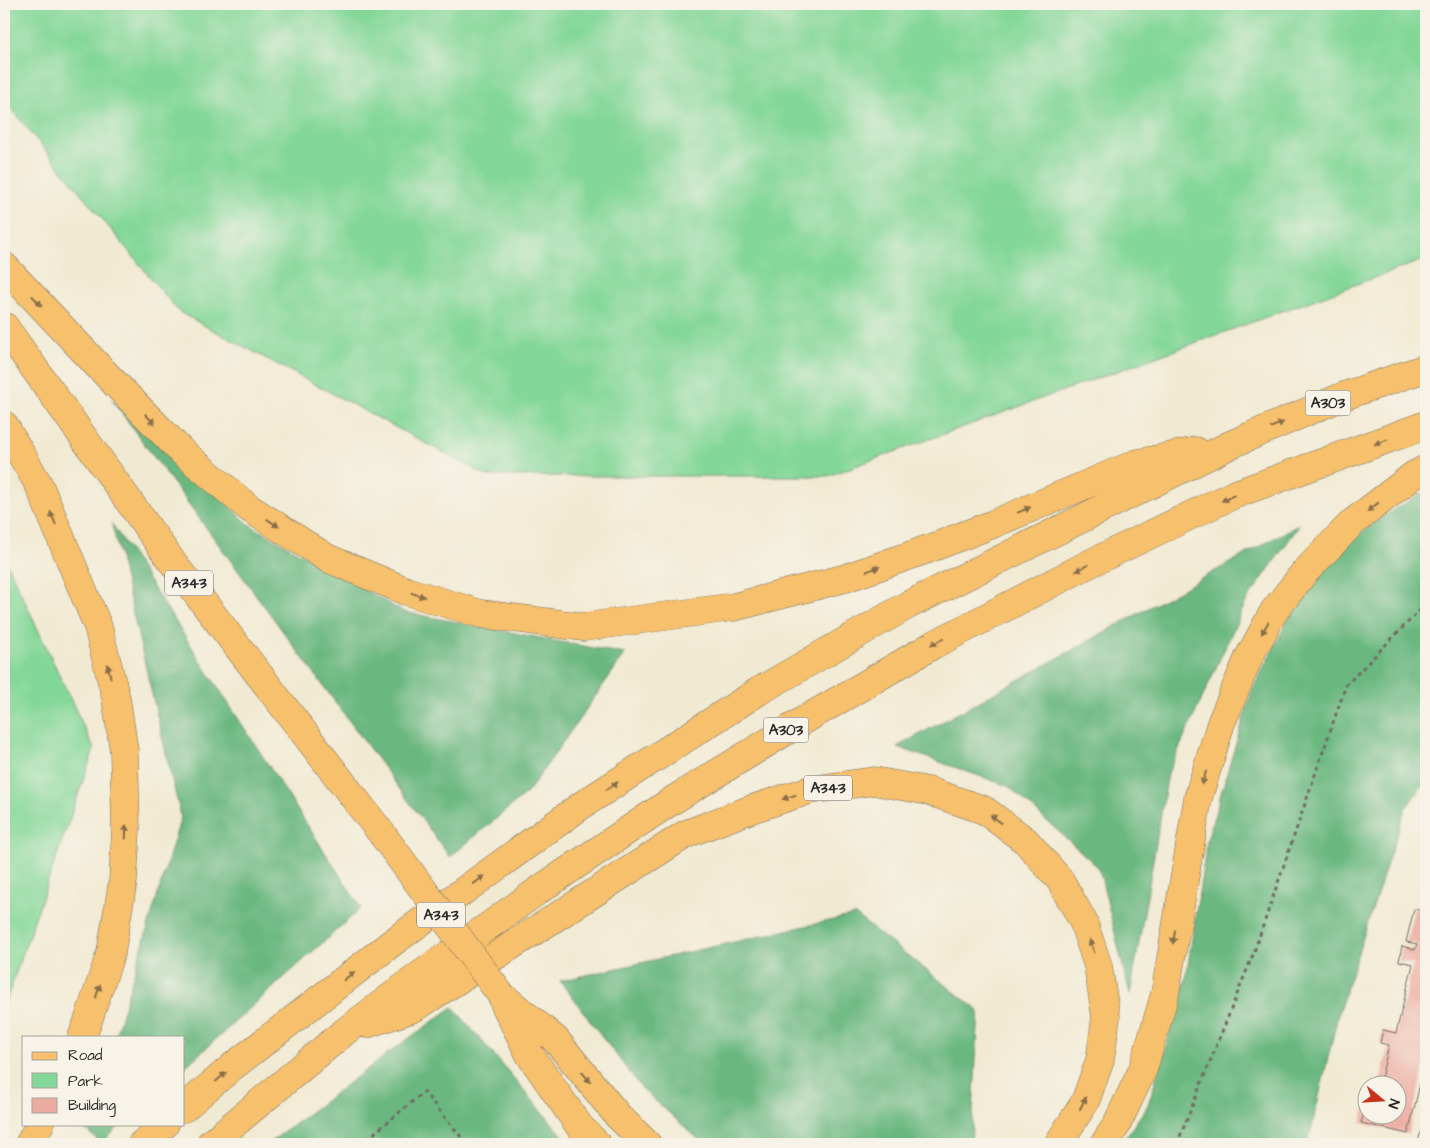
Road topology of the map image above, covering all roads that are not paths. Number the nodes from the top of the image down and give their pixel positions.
1 (4, 266) edge
2 (4, 326) edge
3 (1426, 368) edge
4 (4, 425) edge
5 (1426, 425) edge
6 (1232, 444) junction
7 (1426, 469) edge
8 (501, 995) junction
9 (343, 1033) junction
10 (82, 1036) edge
11 (185, 1107) edge
12 (39, 1126) edge
13 (163, 1126) edge
14 (1426, 1136) edge
15 (29, 1144) edge
16 (142, 1144) edge
17 (210, 1144) edge
18 (597, 1144) edge
19 (647, 1144) edge
20 (1058, 1144) edge
21 (1104, 1144) edge
22 (1424, 1144) edge

1 -> 6 main road
2 - 8 main road, A343, bridge
6 -> 3 main road, A303
10 -> 4 main road
5 -> 9 main road, A303
11 -> 6 main road, A303
7 -> 21 main road
8 - 18 main road, A343
8 -> 19 main road, A343
9 - 17 main road, A303
20 -> 9 main road, A343
12 - 15 main road
13 - 16 main road
14 - 22 lane

